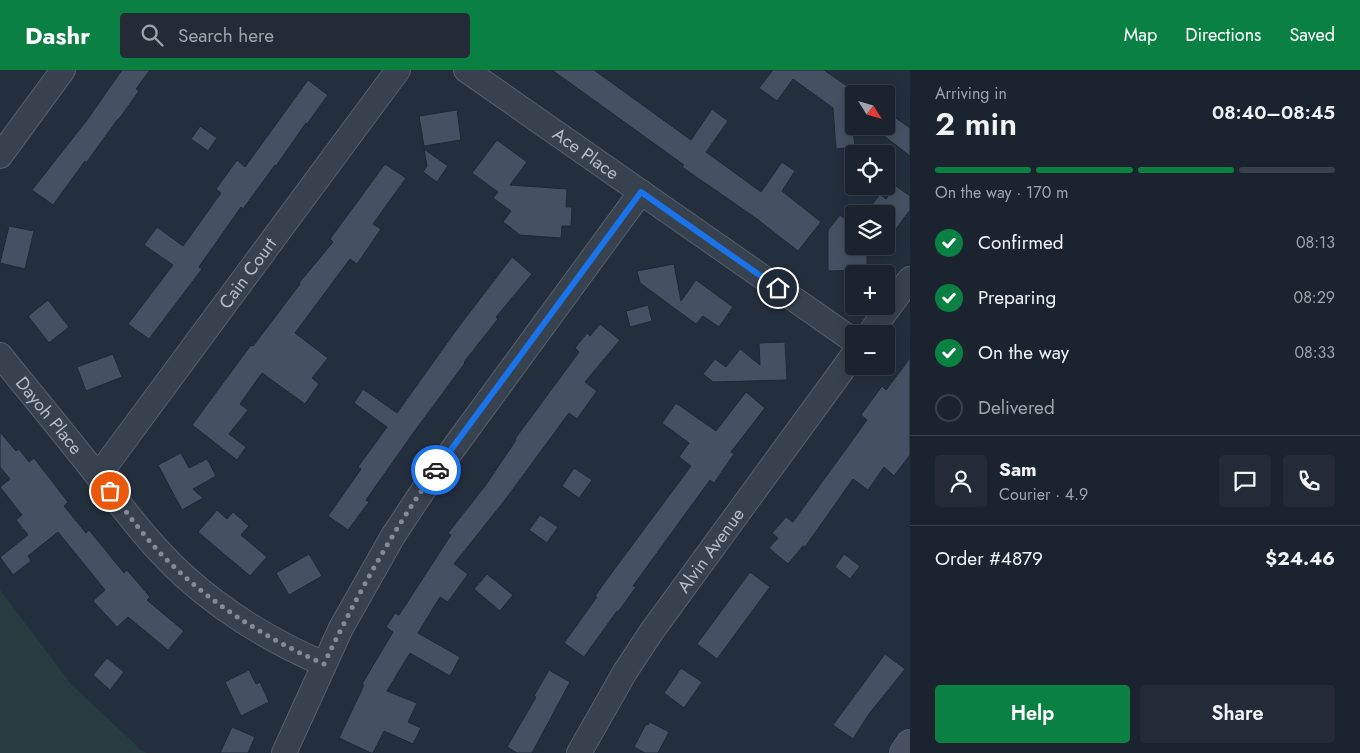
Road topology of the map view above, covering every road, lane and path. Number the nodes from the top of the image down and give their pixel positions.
1 (63, 70) edge
2 (398, 70) edge
3 (466, 70) edge
4 (0, 156) edge
5 (641, 192) junction
6 (910, 279) edge
7 (876, 325) edge
8 (845, 335) edge
9 (0, 355) edge
10 (845, 366) edge
11 (98, 476) junction
12 (324, 664) junction
13 (910, 744) edge
14 (284, 753) edge
15 (579, 753) edge
16 (904, 753) edge

1 - 4 street
2 - 11 street, Cain Court
3 - 5 street, Ace Place
5 - 8 street, Ace Place
5 - 12 street
6 - 7 street
9 - 11 street, Dayoh Place
10 - 15 street, Alvin Avenue
11 - 12 street, Dayoh Place
12 - 14 street
13 - 16 street

